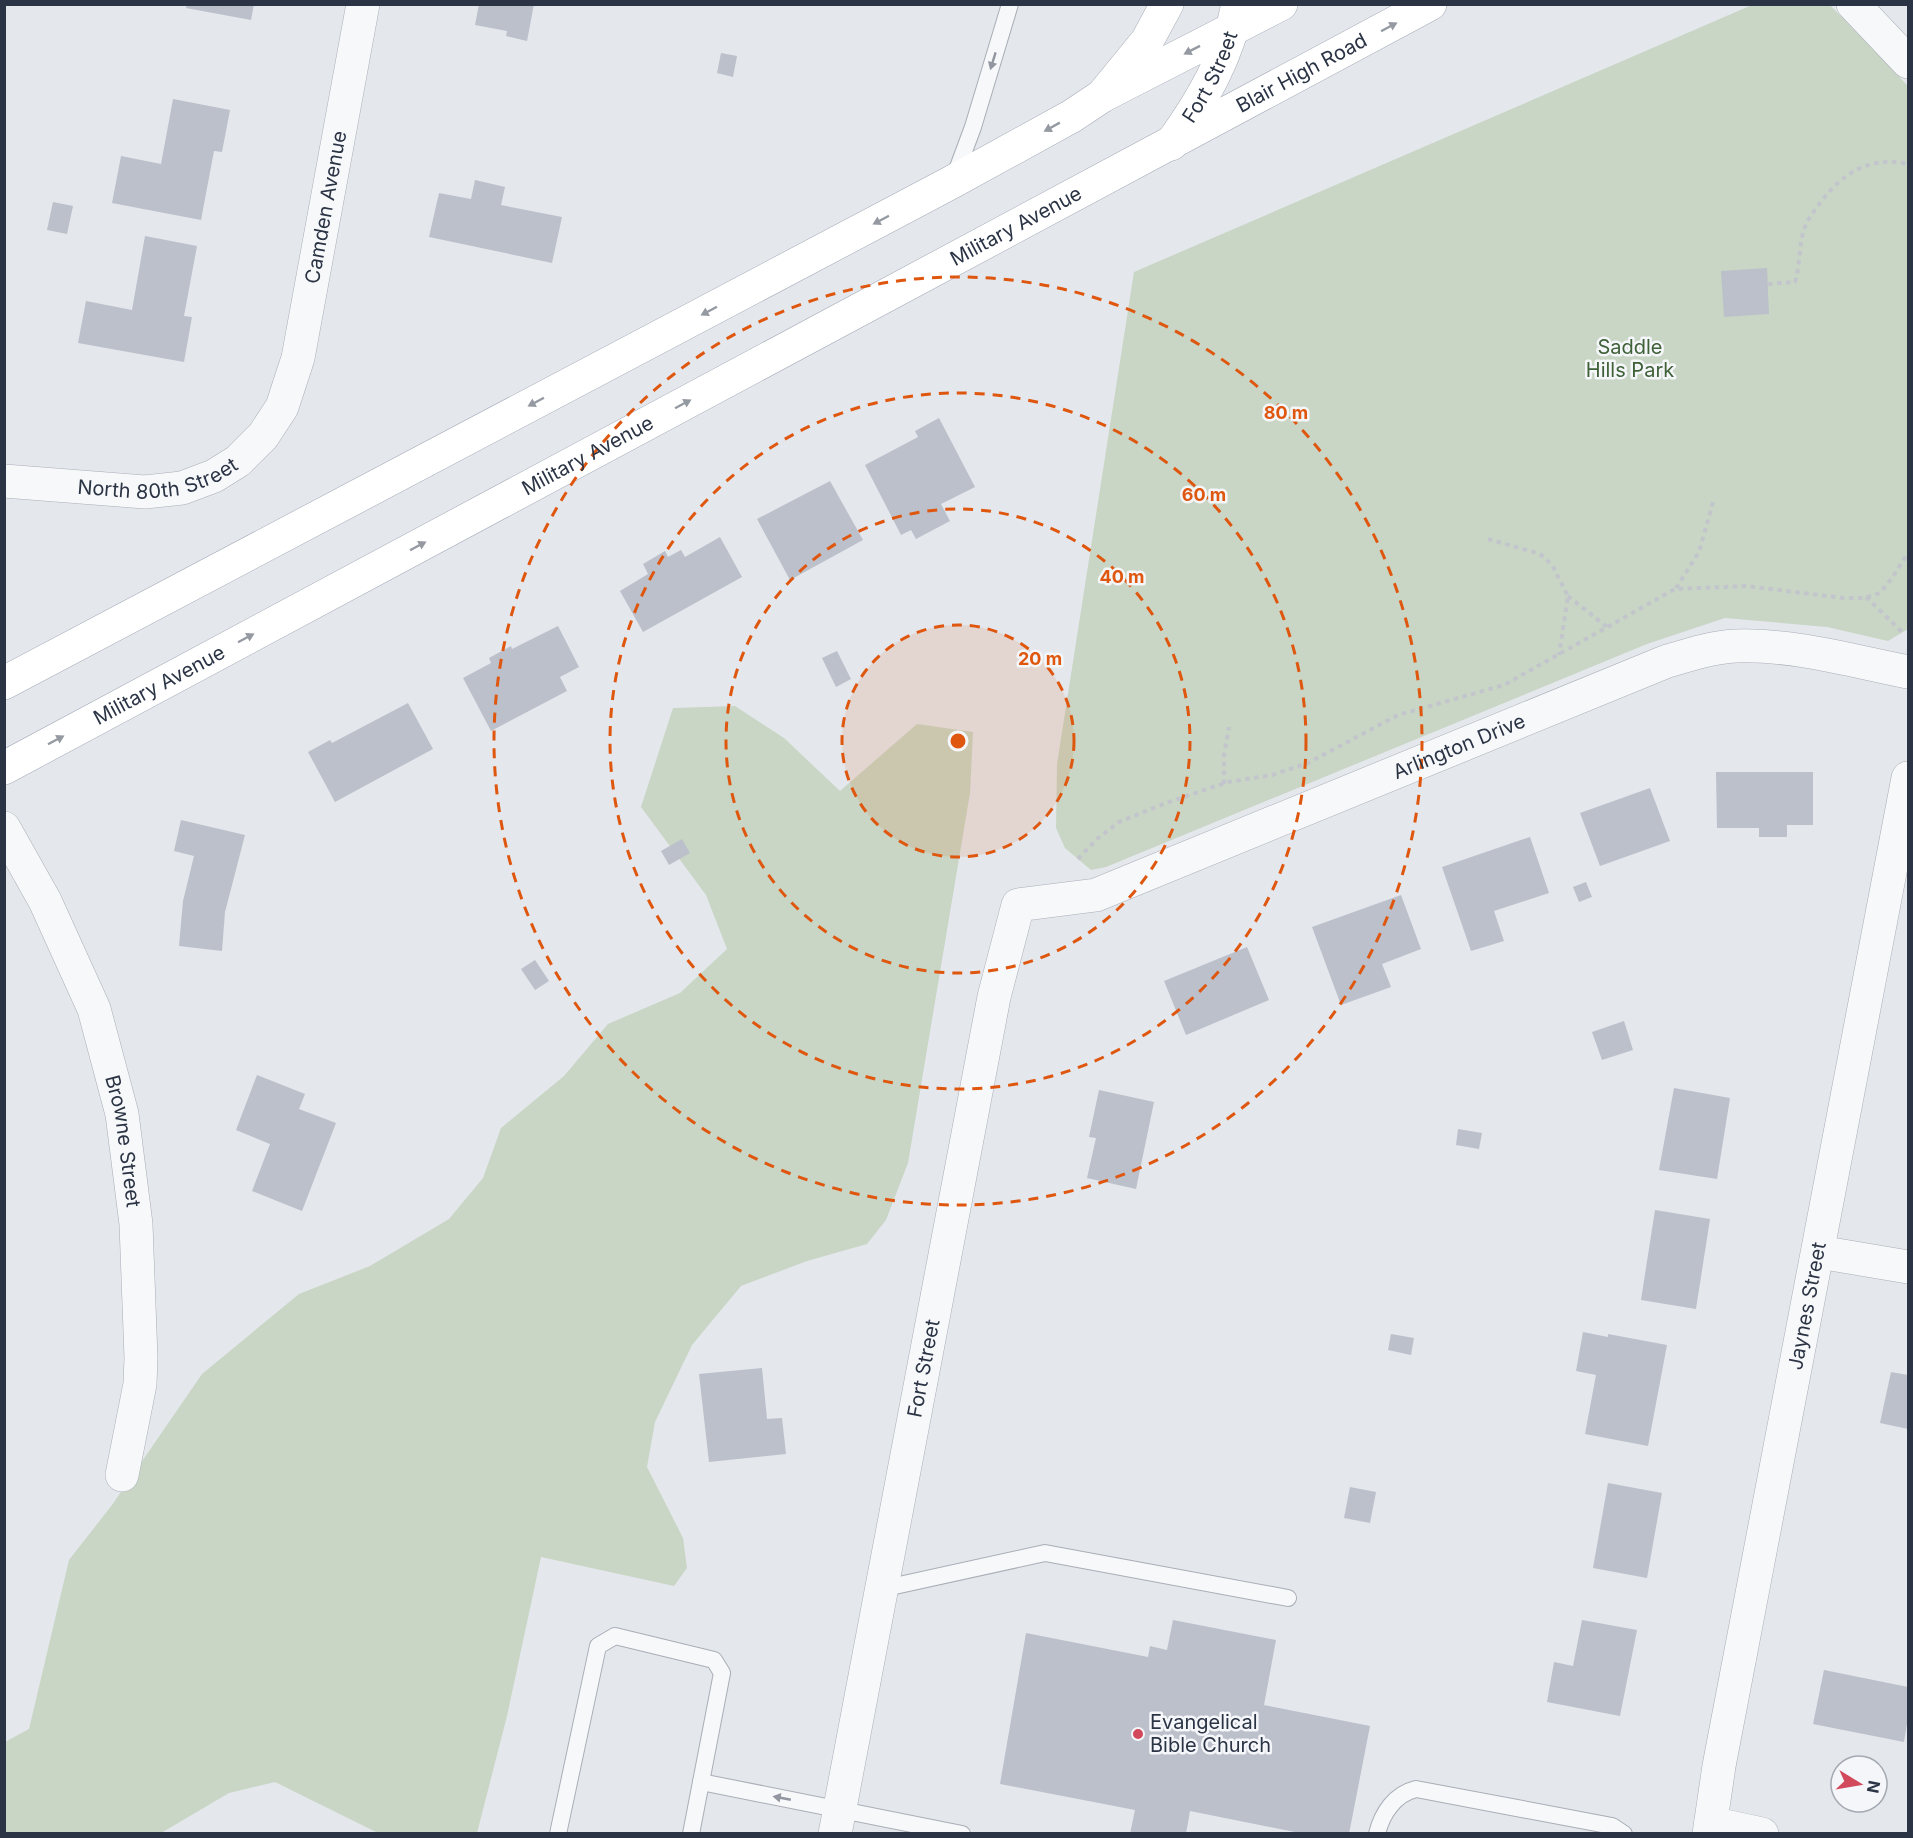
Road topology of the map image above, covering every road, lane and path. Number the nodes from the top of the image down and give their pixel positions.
1 (363, 4) edge
2 (1010, 4) edge
3 (1167, 4) edge
4 (1281, 4) edge
5 (1430, 4) edge
6 (1853, 4) edge
7 (1235, 17) edge
8 (1908, 62) edge
9 (1102, 96) junction
10 (1172, 144) junction
11 (1908, 164) edge
12 (952, 182) junction
13 (1768, 284) dead end
14 (282, 407) joint
15 (4, 481) edge
16 (1713, 502) dead end
17 (1488, 539) dead end
18 (1908, 553) edge
19 (1675, 589) junction
20 (1568, 596) junction
21 (1866, 597) junction
22 (1607, 627) junction
23 (1904, 634) dead end
24 (1559, 655) junction
25 (1908, 672) edge
26 (4, 683) edge
27 (1229, 727) dead end
28 (4, 768) edge
29 (1908, 778) edge
30 (1224, 784) junction
31 (4, 828) edge
32 (1074, 863) dead end
33 (1018, 905) joint
34 (1818, 1252) junction
35 (1908, 1267) edge
36 (122, 1475) dead end
37 (881, 1589) junction
38 (1288, 1598) dead end
39 (701, 1782) junction
40 (837, 1821) edge
41 (1710, 1828) edge
42 (558, 1833) edge
43 (691, 1833) edge
44 (962, 1833) edge
45 (1377, 1833) edge
46 (1624, 1833) edge
47 (1762, 1833) edge

1 - 14 street, Camden Avenue
2 -> 12 lane
3 - 9 main road
4 - 7 main road
10 -> 5 main road, Blair High Road
6 - 8 street
7 -> 9 main road
7 - 10 main road, Fort Street
9 -> 12 main road
28 -> 10 main road, Military Avenue
11 - 13 path
12 -> 26 main road
14 - 15 street, North 80th Street
16 - 19 path
17 - 20 path
18 - 21 path
19 - 21 path
19 - 22 path
20 - 22 path
20 - 24 path
21 - 23 path
22 - 24 path
24 - 30 path
25 - 33 street, Arlington Drive
27 - 30 path
29 - 34 street, Jaynes Street
30 - 32 path
31 - 36 street, Browne Street
33 - 37 street, Fort Street
34 - 35 street
34 - 41 street, Jaynes Street
37 - 38 lane
37 - 40 street, Fort Street
40 -> 39 lane
39 - 42 lane
39 - 43 lane
40 - 44 lane
41 - 47 street
45 - 46 lane

